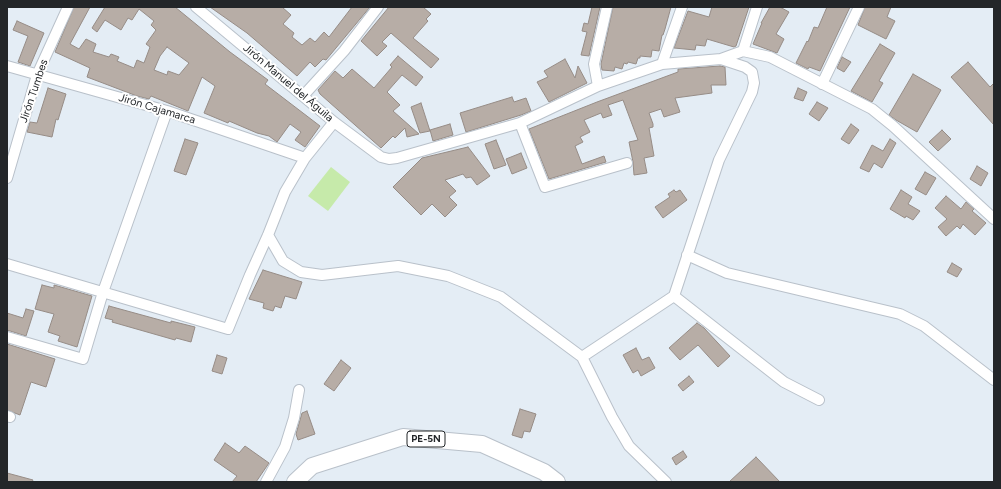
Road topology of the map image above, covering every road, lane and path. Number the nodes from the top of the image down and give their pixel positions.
1 (68, 7) edge
2 (196, 7) edge
3 (378, 7) edge
4 (607, 7) edge
5 (682, 7) edge
6 (757, 7) edge
7 (859, 7) edge
8 (743, 51) junction
9 (721, 59) junction
10 (662, 64) junction
11 (7, 66) edge
12 (37, 75) junction
13 (822, 84) junction
14 (598, 86) junction
15 (303, 96) junction
16 (167, 112) junction
17 (334, 122) junction
18 (520, 124) junction
19 (305, 158) junction
20 (627, 164) dead end
21 (7, 176) edge
22 (994, 218) edge
23 (268, 235) junction
24 (687, 255) junction
25 (7, 264) edge
26 (98, 291) junction
27 (674, 296) junction
28 (7, 337) edge
29 (582, 357) junction
30 (994, 380) edge
31 (299, 390) dead end
32 (819, 400) dead end
33 (266, 482) edge
34 (296, 482) edge
35 (557, 482) edge
36 (666, 482) edge

1 - 12 street, Jirón Tumbes
2 - 15 street, Jirón Manuel del Águila
3 - 15 street
4 - 14 street
5 - 10 street
6 - 8 street
7 - 13 street
8 - 9 street
8 - 13 street
9 - 10 street
9 - 24 street
10 - 14 street
11 - 12 street, Jirón Cajamarca
12 - 16 street, Jirón Cajamarca
12 - 21 street, Jirón Tumbes
13 - 22 street
14 - 18 street
15 - 17 street, Jirón Manuel del Águila
16 - 19 street, Jirón Cajamarca
16 - 26 street
17 - 18 street, Jirón Manuel del Águila
17 - 19 street
18 - 20 street
19 - 23 street
23 - 26 street
23 - 29 street
24 - 27 street
24 - 30 street
25 - 26 street
26 - 28 street
27 - 29 street
27 - 32 street
29 - 36 street
31 - 33 street
34 - 35 highway, PE-5N

